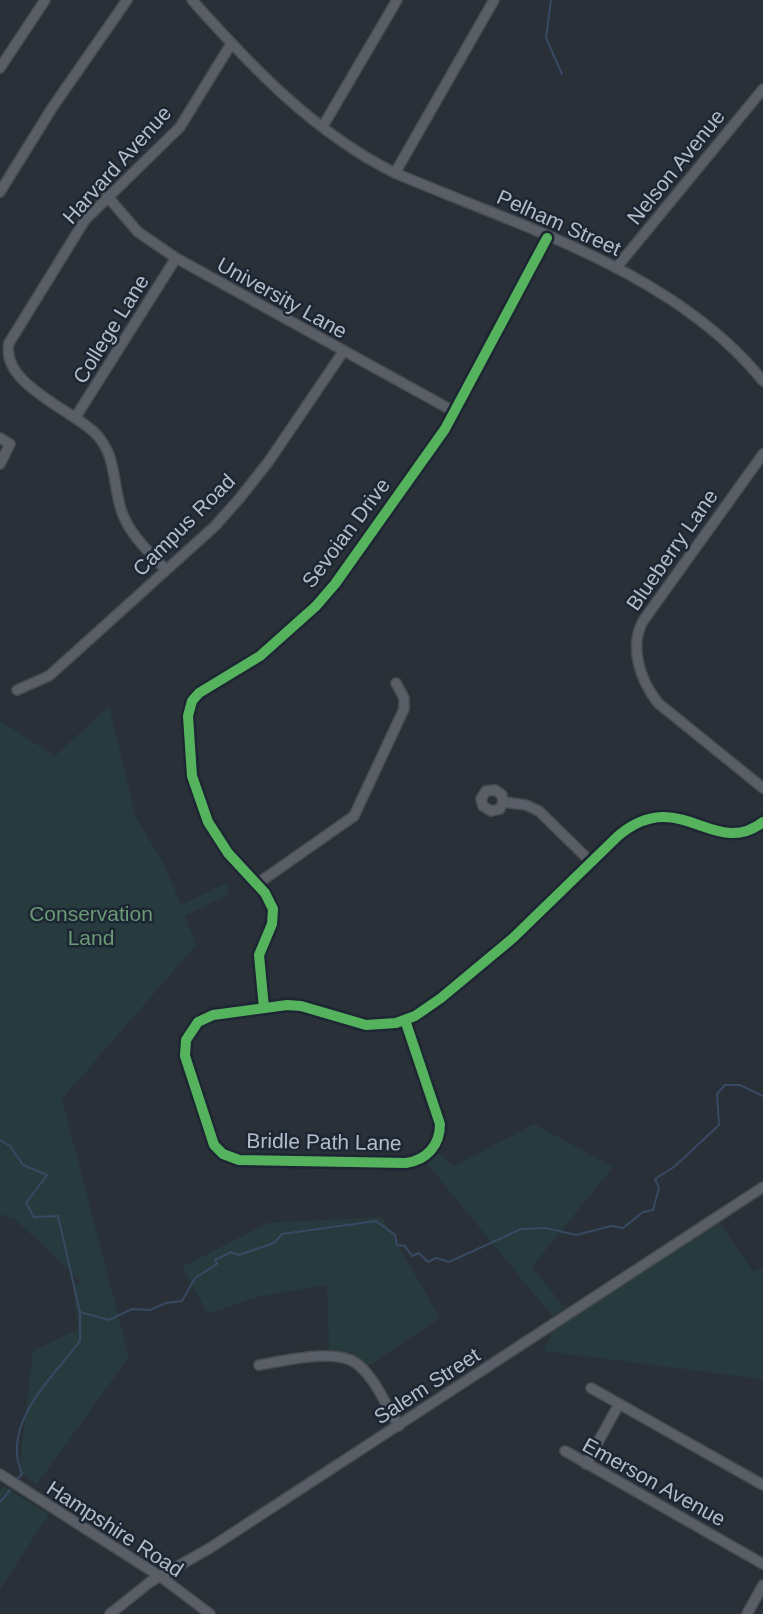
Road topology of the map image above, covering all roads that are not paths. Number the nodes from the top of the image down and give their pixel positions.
1 (45, 0) edge
2 (127, 0) edge
3 (192, 0) edge
4 (397, 0) edge
5 (494, 0) edge
6 (231, 44) junction
7 (0, 68) edge
8 (763, 89) edge
9 (323, 126) junction
10 (395, 173) junction
11 (0, 192) edge
12 (107, 196) junction
13 (547, 238) junction
14 (176, 258) junction
15 (616, 268) junction
16 (343, 352) junction
17 (763, 381) edge
18 (454, 412) junction
19 (75, 418) junction
20 (0, 438) edge
21 (763, 454) edge
22 (0, 464) edge
23 (166, 570) junction
24 (396, 683) dead end
25 (17, 690) dead end
26 (763, 788) edge
27 (503, 802) dead end
28 (763, 822) edge
29 (591, 862) junction
30 (257, 884) junction
31 (264, 1008) junction
32 (405, 1020) junction
33 (763, 1187) edge
34 (259, 1365) dead end
35 (591, 1388) dead end
36 (620, 1404) junction
37 (399, 1426) junction
38 (565, 1451) dead end
39 (586, 1464) junction
40 (0, 1474) edge
41 (763, 1485) edge
42 (763, 1564) edge
43 (161, 1577) junction
44 (763, 1585) edge
45 (110, 1614) edge
46 (210, 1614) edge
47 (747, 1614) edge

1 - 7 street
2 - 11 street
3 - 6 street, Pelham Street
4 - 9 street
5 - 10 street
6 - 9 street, Pelham Street
6 - 12 street, Harvard Avenue
8 - 15 street, Nelson Avenue
9 - 10 street, Pelham Street
10 - 13 street, Pelham Street
12 - 14 street, University Lane
12 - 19 street, Harvard Avenue
13 - 15 street, Pelham Street
13 - 18 street, Sevoian Drive
14 - 16 street, University Lane
14 - 19 street, College Lane
15 - 17 street, Pelham Street
16 - 18 street, University Lane
16 - 23 street, Campus Road
18 - 30 street, Sevoian Drive
19 - 23 street, Harvard Avenue
20 - 22 street
21 - 26 street, Blueberry Lane
23 - 25 street, Campus Road
24 - 30 street
27 - 29 street
28 - 29 street, Bridle Path Lane
29 - 32 street, Bridle Path Lane
30 - 31 street, Sevoian Drive
31 - 32 street, Bridle Path Lane
31 - 32 street, Bridle Path Lane
33 - 37 street, Salem Street
34 - 37 street
35 - 36 street
36 - 39 street
36 - 41 street
37 - 43 street, Salem Street
38 - 39 street, Emerson Avenue
39 - 42 street, Emerson Avenue
40 - 43 street, Hampshire Road
43 - 45 street, Salem Street
43 - 46 street, Hampshire Road
44 - 47 street

